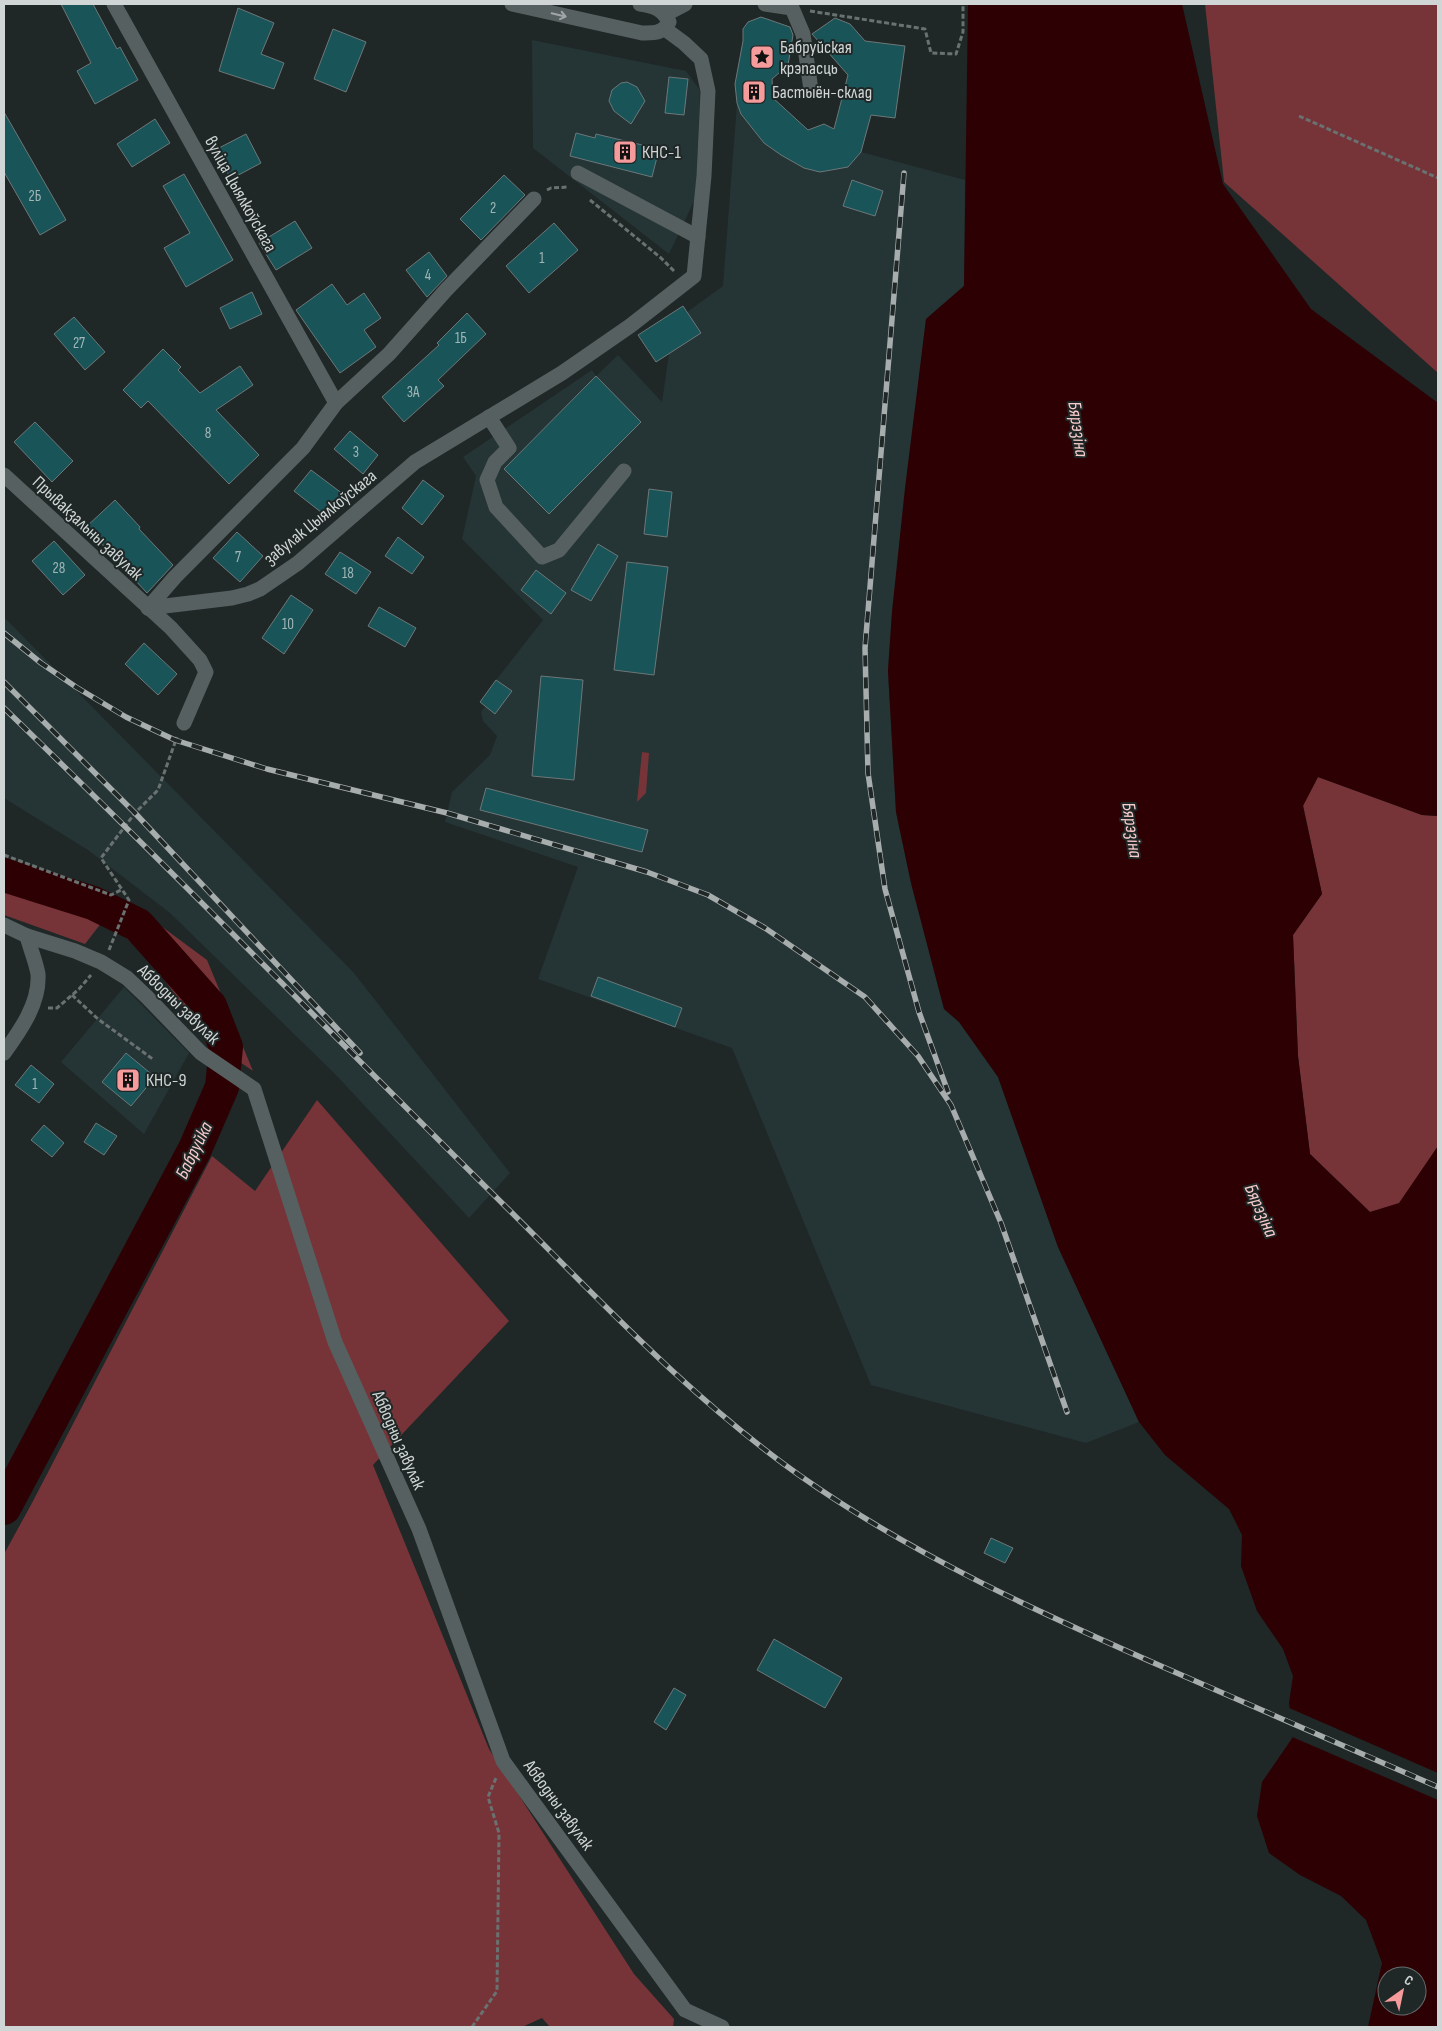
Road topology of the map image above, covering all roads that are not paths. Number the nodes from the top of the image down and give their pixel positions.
1 (114, 4) edge
2 (512, 4) edge
3 (640, 4) edge
4 (685, 4) edge
5 (765, 4) edge
6 (666, 9) edge
7 (665, 30) junction
8 (811, 90) dead end
9 (578, 173) dead end
10 (534, 199) road end
11 (698, 237) junction
12 (336, 403) junction
13 (489, 417) junction
14 (624, 470) dead end
15 (4, 475) edge
16 (148, 608) junction
17 (184, 723) road end
18 (4, 925) edge
19 (26, 936) junction
20 (4, 1053) edge
21 (722, 2027) edge

1 - 12 street, вуліца Цыялкоўскага
2 -> 7 street
3 - 6 street
4 - 6 street
5 - 8 street
6 - 7 street
7 - 11 street, завулак Цыялкоўскага
9 - 11 street
10 - 12 street
11 - 13 street, завулак Цыялкоўскага
12 - 16 street
13 - 14 street
13 - 16 street, завулак Цыялкоўскага
15 - 16 street, Прывакзальны завулак
16 - 17 street, Прывакзальны завулак
18 - 19 street, Абводны завулак
19 - 20 street
19 - 21 street, Абводны завулак

